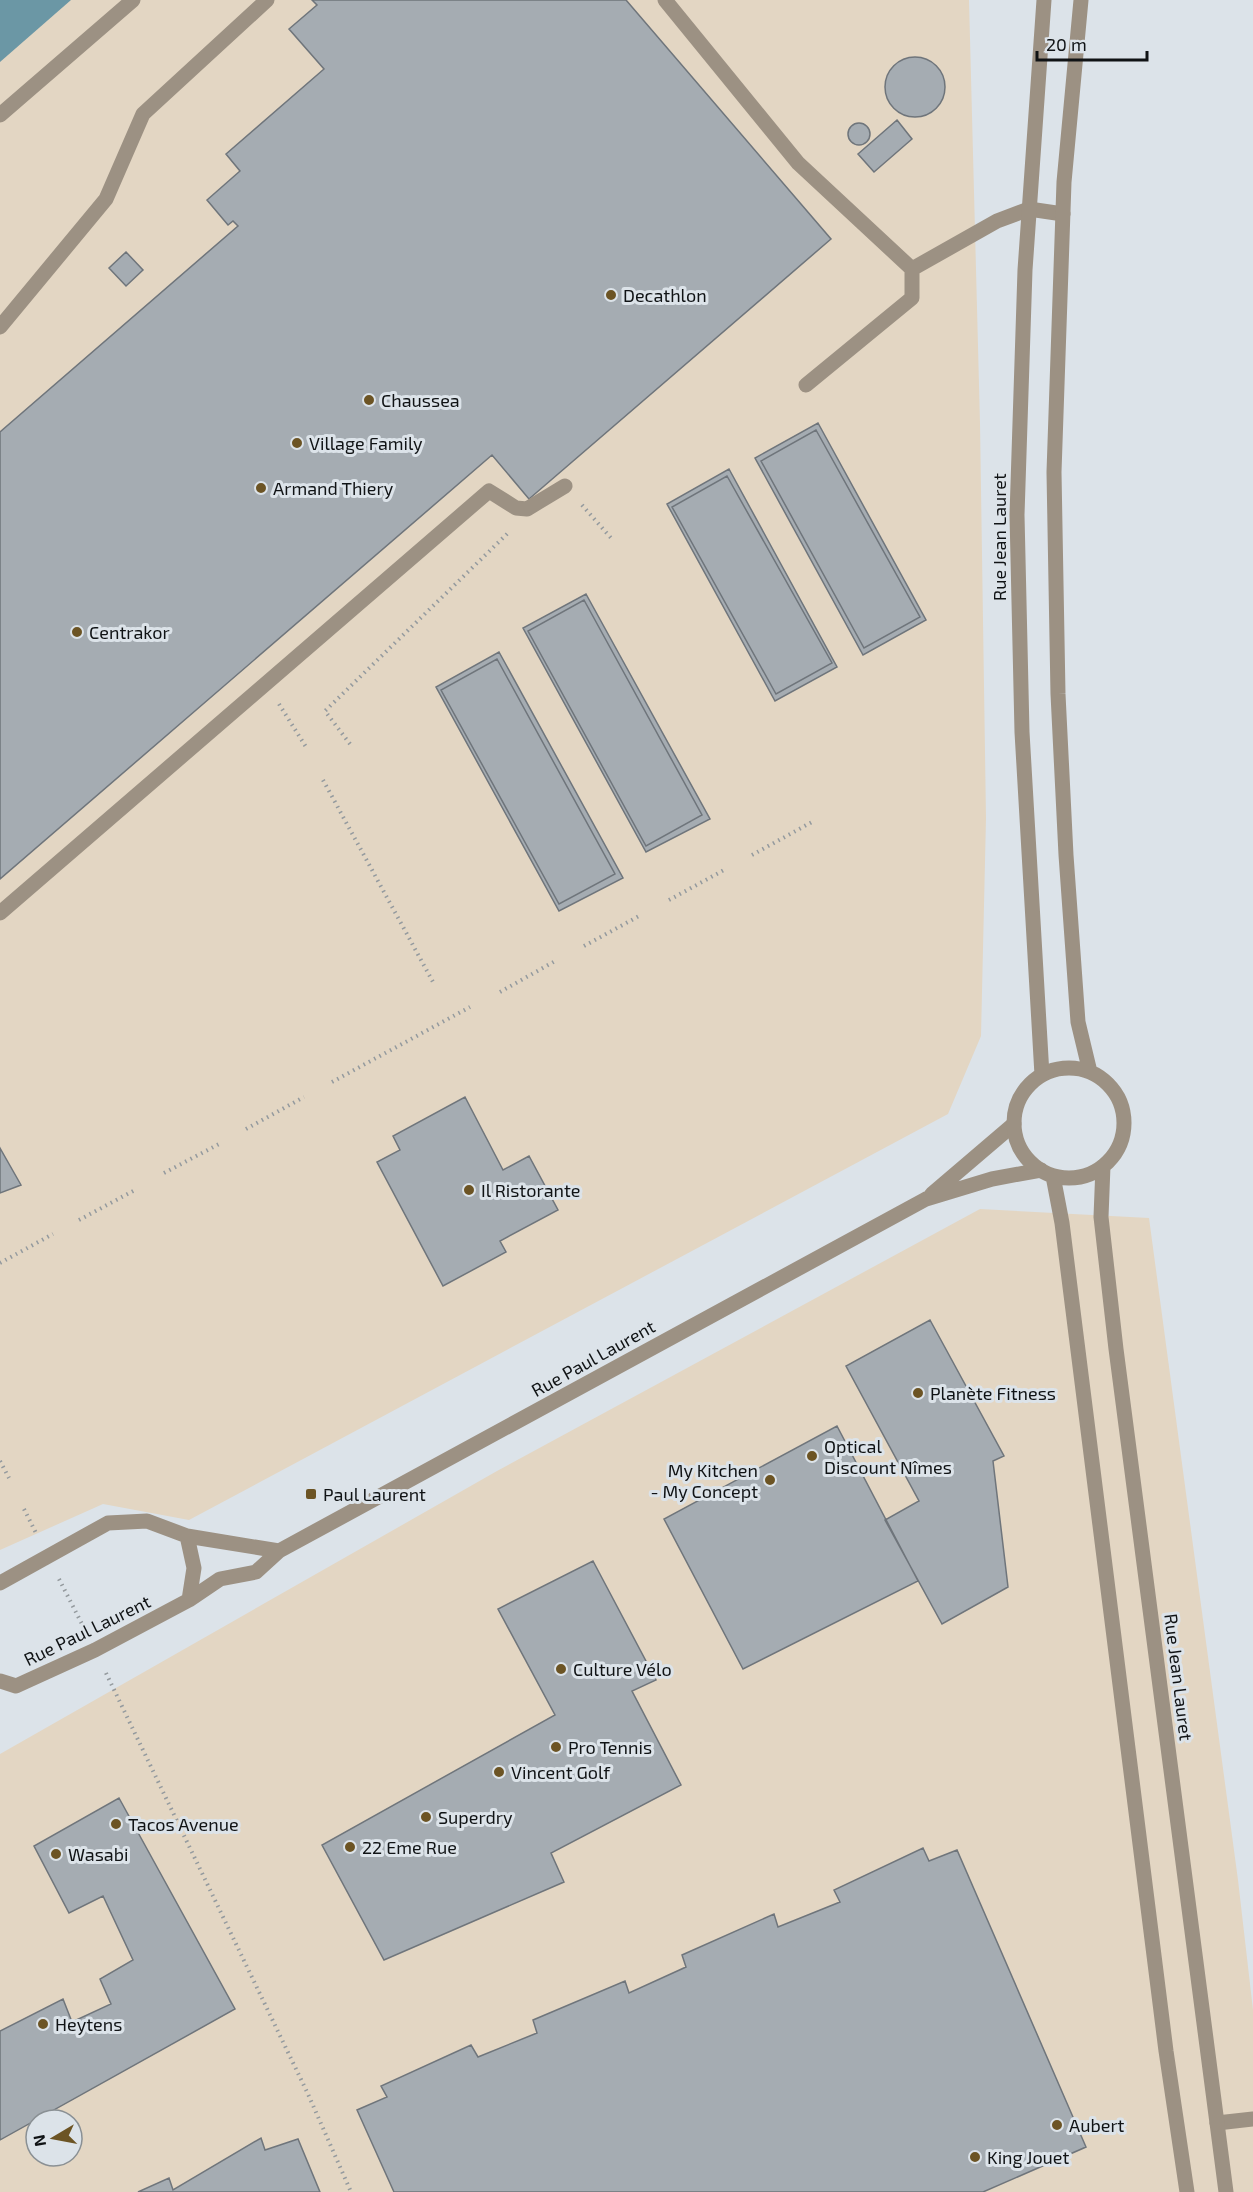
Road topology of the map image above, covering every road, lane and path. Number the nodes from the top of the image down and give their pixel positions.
1 (133, 0) edge
2 (267, 0) edge
3 (665, 0) edge
4 (1044, 0) edge
5 (1081, 0) edge
6 (0, 115) edge
7 (1029, 209) junction
8 (1063, 214) junction
9 (912, 269) junction
10 (0, 327) edge
11 (806, 385) dead end
12 (565, 486) dead end
13 (526, 509) junction
14 (588, 511) dead end
15 (611, 538) dead end
16 (279, 704) dead end
17 (350, 744) dead end
18 (306, 747) dead end
19 (323, 780) dead end
20 (813, 822) dead end
21 (752, 855) dead end
22 (724, 870) dead end
23 (669, 900) dead end
24 (0, 913) edge
25 (641, 915) dead end
26 (584, 946) dead end
27 (558, 960) dead end
28 (433, 982) dead end
29 (500, 992) dead end
30 (471, 1008) dead end
31 (1090, 1072) junction
32 (1042, 1075) junction
33 (332, 1082) dead end
34 (304, 1097) dead end
35 (1014, 1124) junction
36 (246, 1129) dead end
37 (220, 1143) dead end
38 (1103, 1166) junction
39 (164, 1173) dead end
40 (1047, 1173) junction
41 (135, 1190) dead end
42 (926, 1199) junction
43 (79, 1220) dead end
44 (53, 1234) dead end
45 (0, 1263) edge
46 (0, 1461) edge
47 (9, 1478) dead end
48 (24, 1509) dead end
49 (187, 1536) junction
50 (279, 1551) junction
51 (48, 1557) junction
52 (0, 1583) edge
53 (189, 1600) junction
54 (95, 1650) junction
55 (0, 1681) edge
56 (1253, 2119) edge
57 (1217, 2123) junction
58 (351, 2192) edge
59 (1187, 2192) edge
60 (1226, 2192) edge

1 - 6 street
2 - 10 street
3 - 9 street
4 - 7 street, Rue Jean Lauret
5 - 8 street
7 - 8 street
7 - 9 street
7 - 32 street, Rue Jean Lauret
8 - 31 street
9 - 11 street
12 - 13 street
13 - 17 path
13 - 24 street
14 - 15 path
16 - 18 path
19 - 28 path
20 - 21 path
22 - 23 path
25 - 26 path
27 - 29 path
30 - 33 path
31 - 32 street
31 - 38 street
32 - 35 street
34 - 36 path
35 - 40 street
35 - 42 street, Rue Paul Laurent
37 - 39 path
38 - 40 street
38 - 57 street, Rue Jean Lauret
40 - 42 street, Rue Paul Laurent
40 - 59 street
41 - 43 path
42 - 50 street, Rue Paul Laurent
44 - 45 path
46 - 47 path
48 - 51 path
49 - 50 street
49 - 51 street
49 - 53 street
50 - 53 street, Rue Paul Laurent
51 - 52 street
51 - 54 path
53 - 54 street, Rue Paul Laurent
54 - 55 street, Rue Paul Laurent
54 - 58 path
56 - 57 street
57 - 60 street, Rue Jean Lauret

